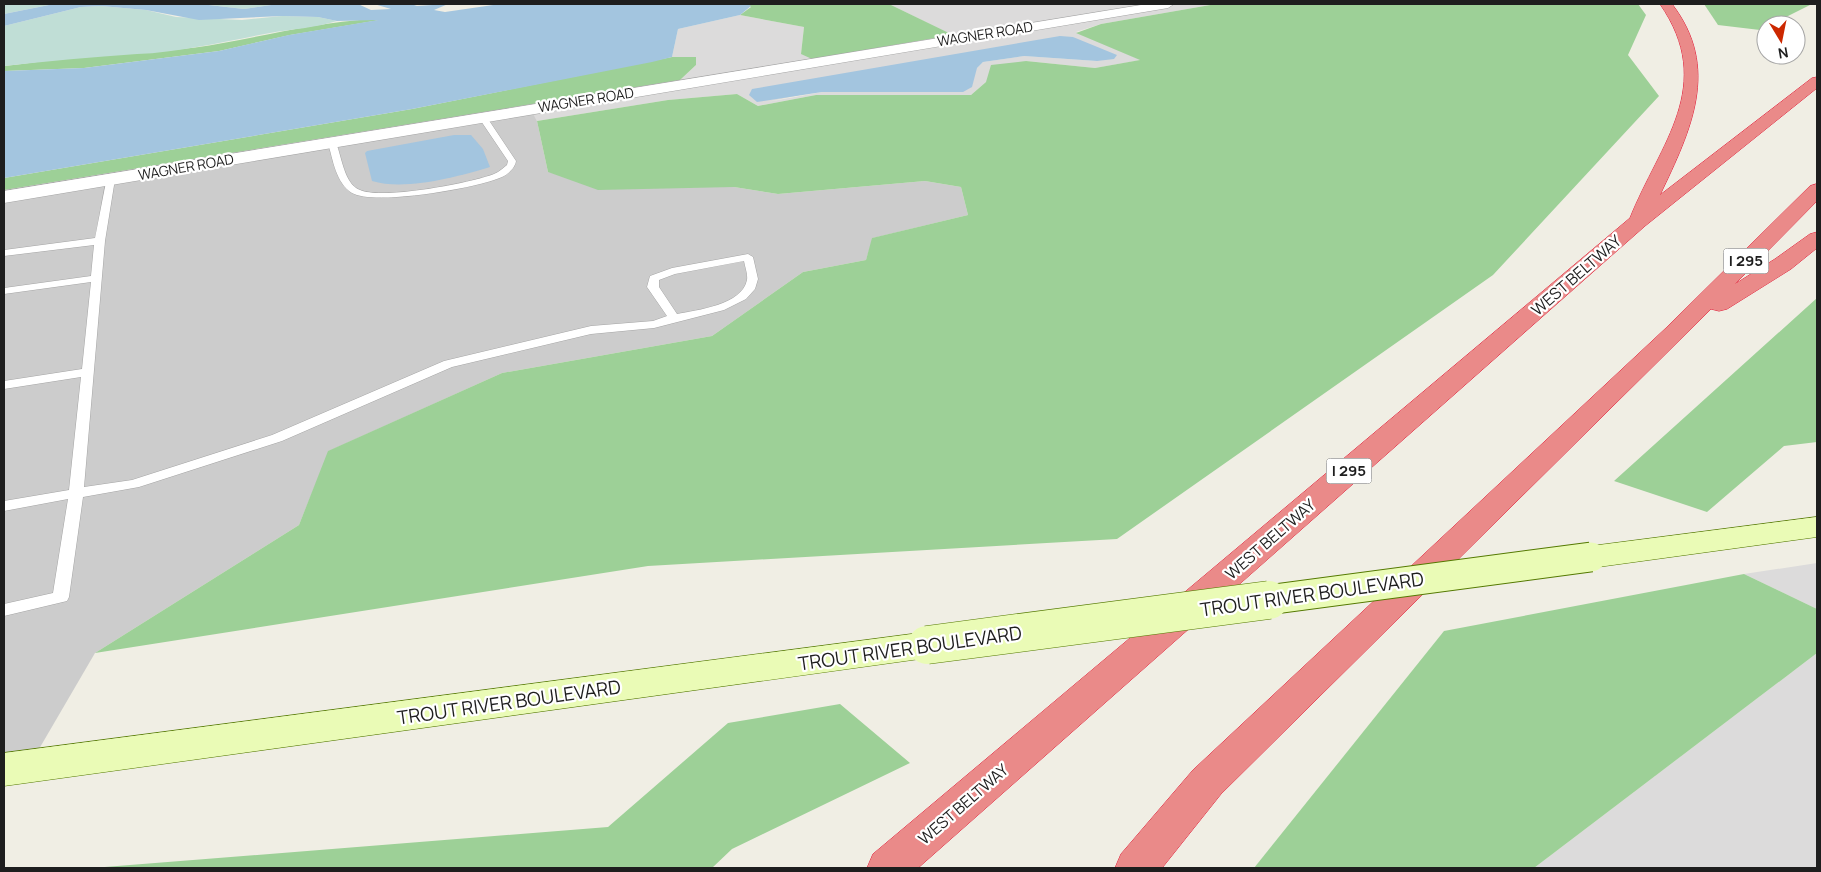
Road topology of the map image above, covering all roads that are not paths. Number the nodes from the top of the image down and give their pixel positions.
1 (1168, 4) edge
2 (1666, 4) edge
3 (1817, 81) edge
4 (483, 118) junction
5 (332, 143) junction
6 (110, 180) junction
7 (1817, 190) edge
8 (4, 197) edge
9 (1638, 222) junction
10 (1817, 238) edge
11 (100, 241) junction
12 (4, 253) edge
13 (98, 278) junction
14 (4, 290) edge
15 (674, 318) junction
16 (1674, 333) junction
17 (88, 372) junction
18 (4, 385) edge
19 (76, 492) junction
20 (4, 506) edge
21 (1817, 526) edge
22 (4, 610) edge
23 (4, 770) edge
24 (888, 868) edge
25 (1136, 868) edge

1 - 4 street, WAGNER ROAD
2 - 9 highway
3 - 9 highway, WEST BELTWAY / I 295
4 - 5 street, WAGNER ROAD
4 - 5 lane
5 - 6 street, WAGNER ROAD
6 - 8 street, WAGNER ROAD
6 - 11 lane
7 - 16 highway, I 295
9 - 24 highway, WEST BELTWAY / I 295
10 - 16 highway
11 - 12 lane
11 - 13 lane
13 - 14 lane
13 - 17 lane
15 - 15 lane
15 - 19 lane
16 - 25 highway, I 295
17 - 18 lane
17 - 19 lane
19 - 20 lane
19 - 22 lane
21 - 23 street, TROUT RIVER BOULEVARD, bridge

